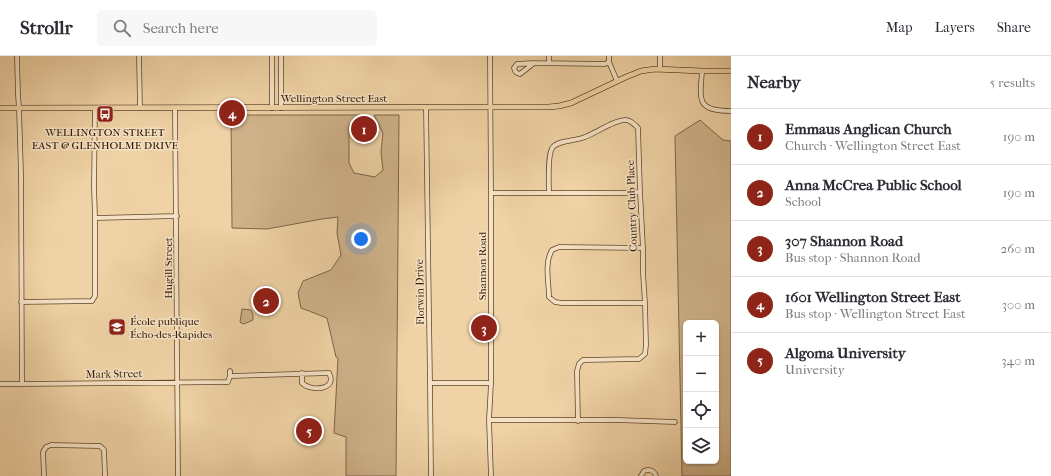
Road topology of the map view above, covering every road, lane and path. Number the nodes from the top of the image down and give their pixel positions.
1 (17, 56) edge
2 (139, 56) edge
3 (272, 56) edge
4 (281, 56) edge
5 (490, 56) edge
6 (549, 56) edge
7 (609, 56) edge
8 (660, 56) edge
9 (609, 62) junction
10 (534, 63) dead end
11 (549, 63) junction
12 (660, 69) junction
13 (702, 71) junction
14 (731, 71) edge
15 (617, 81) junction
16 (490, 107) junction
17 (0, 108) edge
18 (19, 108) junction
19 (95, 108) junction
20 (140, 108) junction
21 (175, 108) junction
22 (272, 108) junction
23 (281, 108) junction
24 (426, 108) junction
25 (731, 111) edge
26 (640, 192) junction
27 (491, 193) junction
28 (550, 193) junction
29 (177, 216) junction
30 (95, 218) junction
31 (643, 248) junction
32 (21, 302) junction
33 (645, 303) junction
34 (230, 371) dead end
35 (302, 373) junction
36 (230, 376) junction
37 (177, 382) junction
38 (430, 383) junction
39 (491, 383) junction
40 (0, 384) edge
41 (22, 384) junction
42 (490, 420) junction
43 (578, 421) junction
44 (675, 422) dead end
45 (44, 476) edge
46 (105, 476) edge
47 (178, 476) edge
48 (430, 476) edge
49 (491, 476) edge
50 (641, 476) edge
51 (656, 476) edge

1 - 18 street
2 - 20 street
3 - 22 street
4 - 23 street
5 - 16 street, Shannon Road
6 - 11 street
7 - 9 street
8 - 12 street
9 - 11 street
9 - 15 street
10 - 11 street
12 - 13 main road, Wellington Street East
12 - 15 main road, Wellington Street East
13 - 14 main road, Wellington Street East
13 - 25 street
15 - 16 main road, Wellington Street East
16 - 24 main road, Wellington Street East
16 - 27 street, Shannon Road
17 - 18 main road, Wellington Street East
18 - 19 main road, Wellington Street East
18 - 32 street
19 - 20 main road, Wellington Street East
19 - 30 street
20 - 21 main road, Wellington Street East
21 - 22 main road, Wellington Street East
21 - 29 street, Hugill Street
22 - 23 main road, Wellington Street East
23 - 24 main road, Wellington Street East
24 - 38 street, Florwin Drive
26 - 28 street
26 - 28 street, Country Club Place
26 - 31 street, Country Club Place
27 - 28 street
27 - 39 street, Shannon Road
29 - 30 street
29 - 37 street, Hugill Street
30 - 32 street
31 - 33 street, Country Club Place
31 - 33 street
32 - 41 street
33 - 43 street, Country Club Place
34 - 36 street
35 - 35 street
35 - 36 street
36 - 37 street, Mark Street
37 - 41 street, Mark Street
37 - 47 street, Hugill Street
38 - 39 street
38 - 48 street, Florwin Drive
39 - 42 street, Shannon Road
40 - 41 street, Mark Street
42 - 43 street
42 - 49 street, Shannon Road
43 - 44 street
45 - 46 street
50 - 51 street

